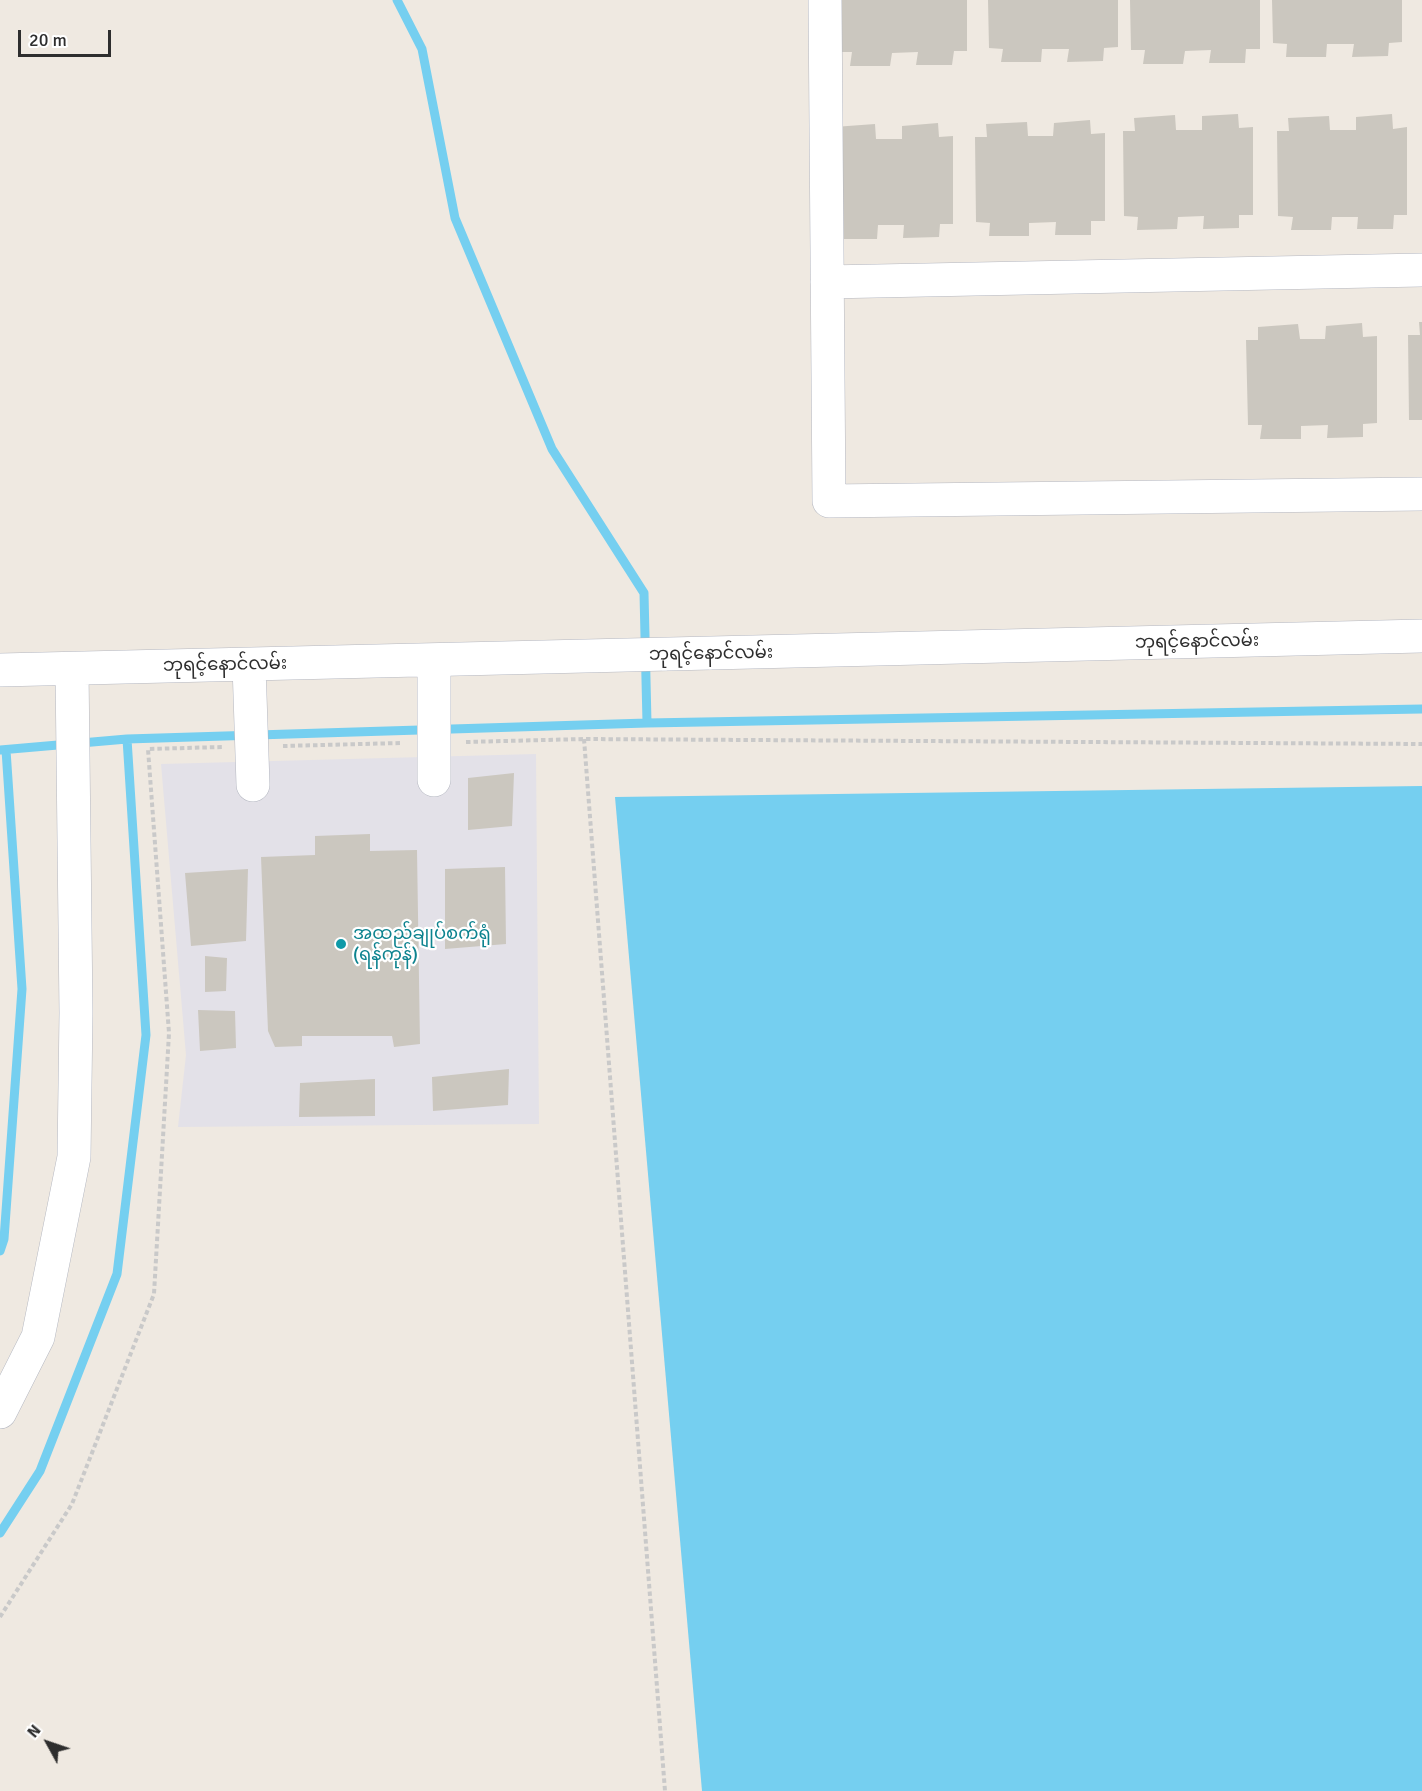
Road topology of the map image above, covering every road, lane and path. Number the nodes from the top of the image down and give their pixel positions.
1 (825, 0) edge
2 (1422, 270) edge
3 (827, 282) junction
4 (1422, 494) edge
5 (1422, 636) edge
6 (434, 661) junction
7 (249, 665) junction
8 (72, 669) junction
9 (0, 670) edge
10 (584, 739) junction
11 (454, 742) dead end
12 (407, 743) dead end
13 (1422, 744) edge
14 (277, 746) dead end
15 (230, 747) dead end
16 (434, 780) dead end
17 (254, 785) dead end
18 (0, 1412) edge
19 (0, 1617) edge
20 (665, 1791) edge

1 - 3 street
2 - 3 street
3 - 4 street
5 - 6 street, ဘုရင့်နောင်လမ်း
6 - 7 street, ဘုရင့်နောင်လမ်း
6 - 16 street
7 - 8 street, ဘုရင့်နောင်လမ်း
7 - 17 street
8 - 9 street, ဘုရင့်နောင်လမ်း
8 - 18 street
10 - 11 path
10 - 13 path
10 - 20 path
12 - 14 path
15 - 19 path

